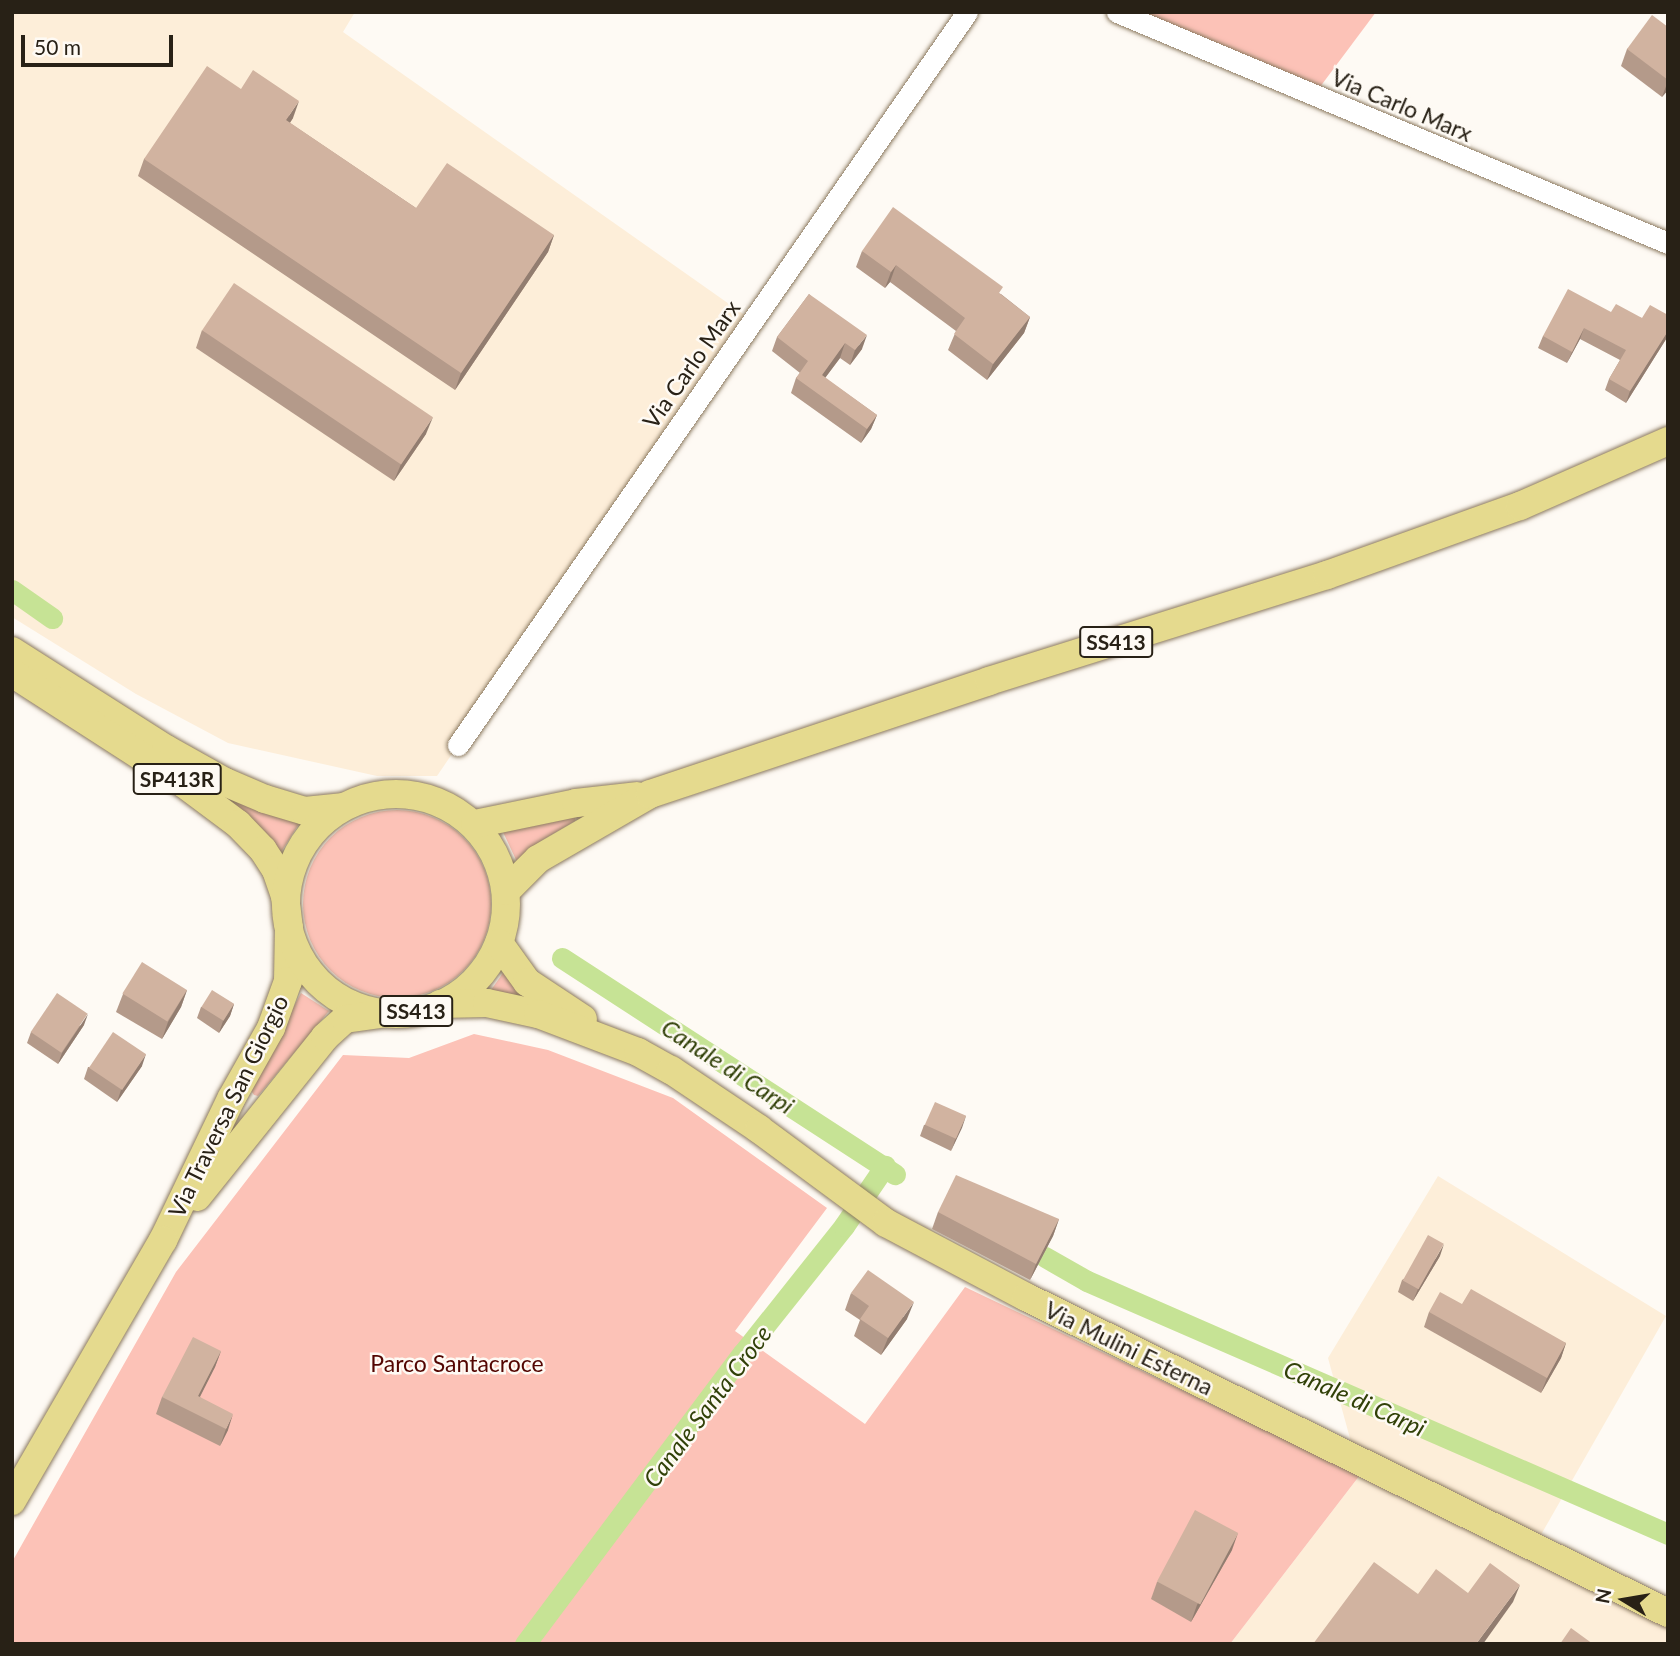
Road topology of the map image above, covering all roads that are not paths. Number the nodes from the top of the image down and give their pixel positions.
1 (967, 12) edge
2 (1117, 12) edge
3 (1668, 243) edge
4 (1668, 441) edge
5 (12, 651) edge
6 (12, 673) edge
7 (458, 745) dead end
8 (650, 794) junction
9 (345, 807) junction
10 (475, 824) junction
11 (506, 891) junction
12 (289, 928) junction
13 (499, 943) junction
14 (440, 1004) junction
15 (393, 1013) junction
16 (614, 1041) junction
17 (163, 1240) junction
18 (12, 1502) edge
19 (1668, 1613) edge

1 - 7 street, Via Carlo Marx
2 - 3 street, Via Carlo Marx
4 - 8 main road, SS413
5 - 9 main road, SP413R
6 - 12 main road, SP413R
8 - 10 main road, SS413
8 - 11 main road, SS413
9 - 10 main road, SS413
9 - 12 main road, SS413
10 - 11 main road, SS413
11 - 13 main road, SS413
12 - 15 main road, SS413
12 - 17 main road, Via Traversa San Giorgio / SS413
13 - 14 main road, SS413
13 - 16 main road, Via Mulini Esterna
14 - 15 main road, SS413
14 - 16 main road, Via Mulini Esterna
15 - 17 main road, Via Traversa San Giorgio / SS413
16 - 19 main road, Via Mulini Esterna
17 - 18 main road, Via Traversa San Giorgio / SS413

